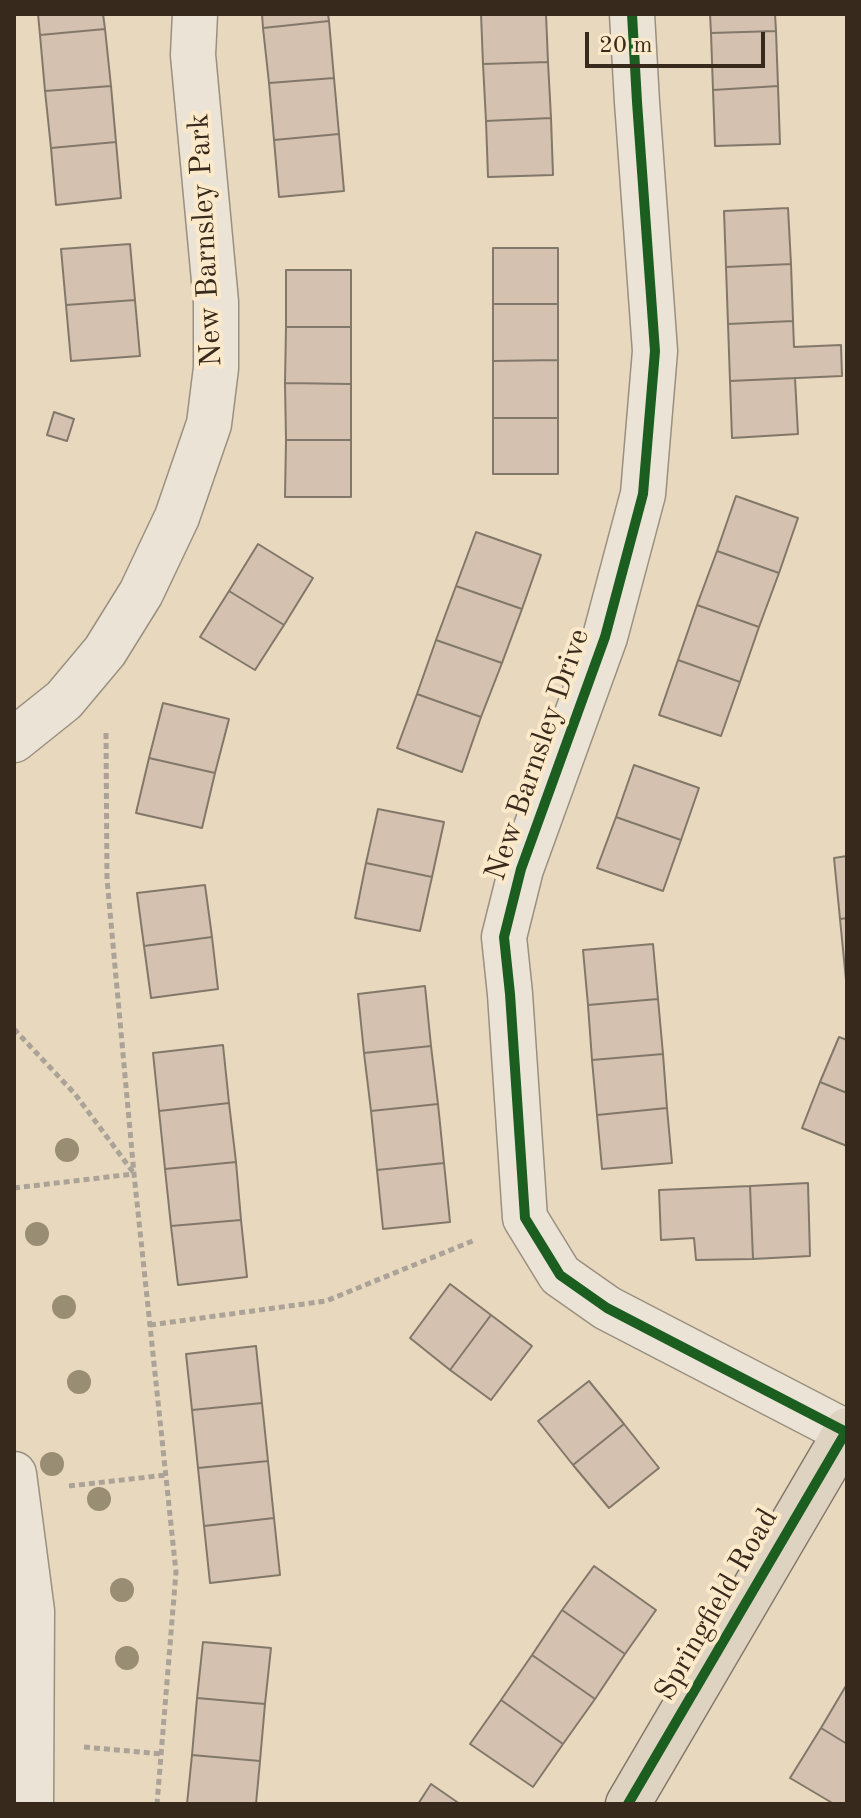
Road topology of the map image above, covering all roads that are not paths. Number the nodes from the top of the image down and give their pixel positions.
1 (195, 14) edge
2 (632, 14) edge
3 (14, 740) edge
4 (846, 1431) edge
5 (14, 1474) edge
6 (31, 1804) edge
7 (628, 1804) edge

1 - 3 street, New Barnsley Park
2 - 4 street, New Barnsley Drive
4 - 7 highway, Springfield Road
5 - 6 street

